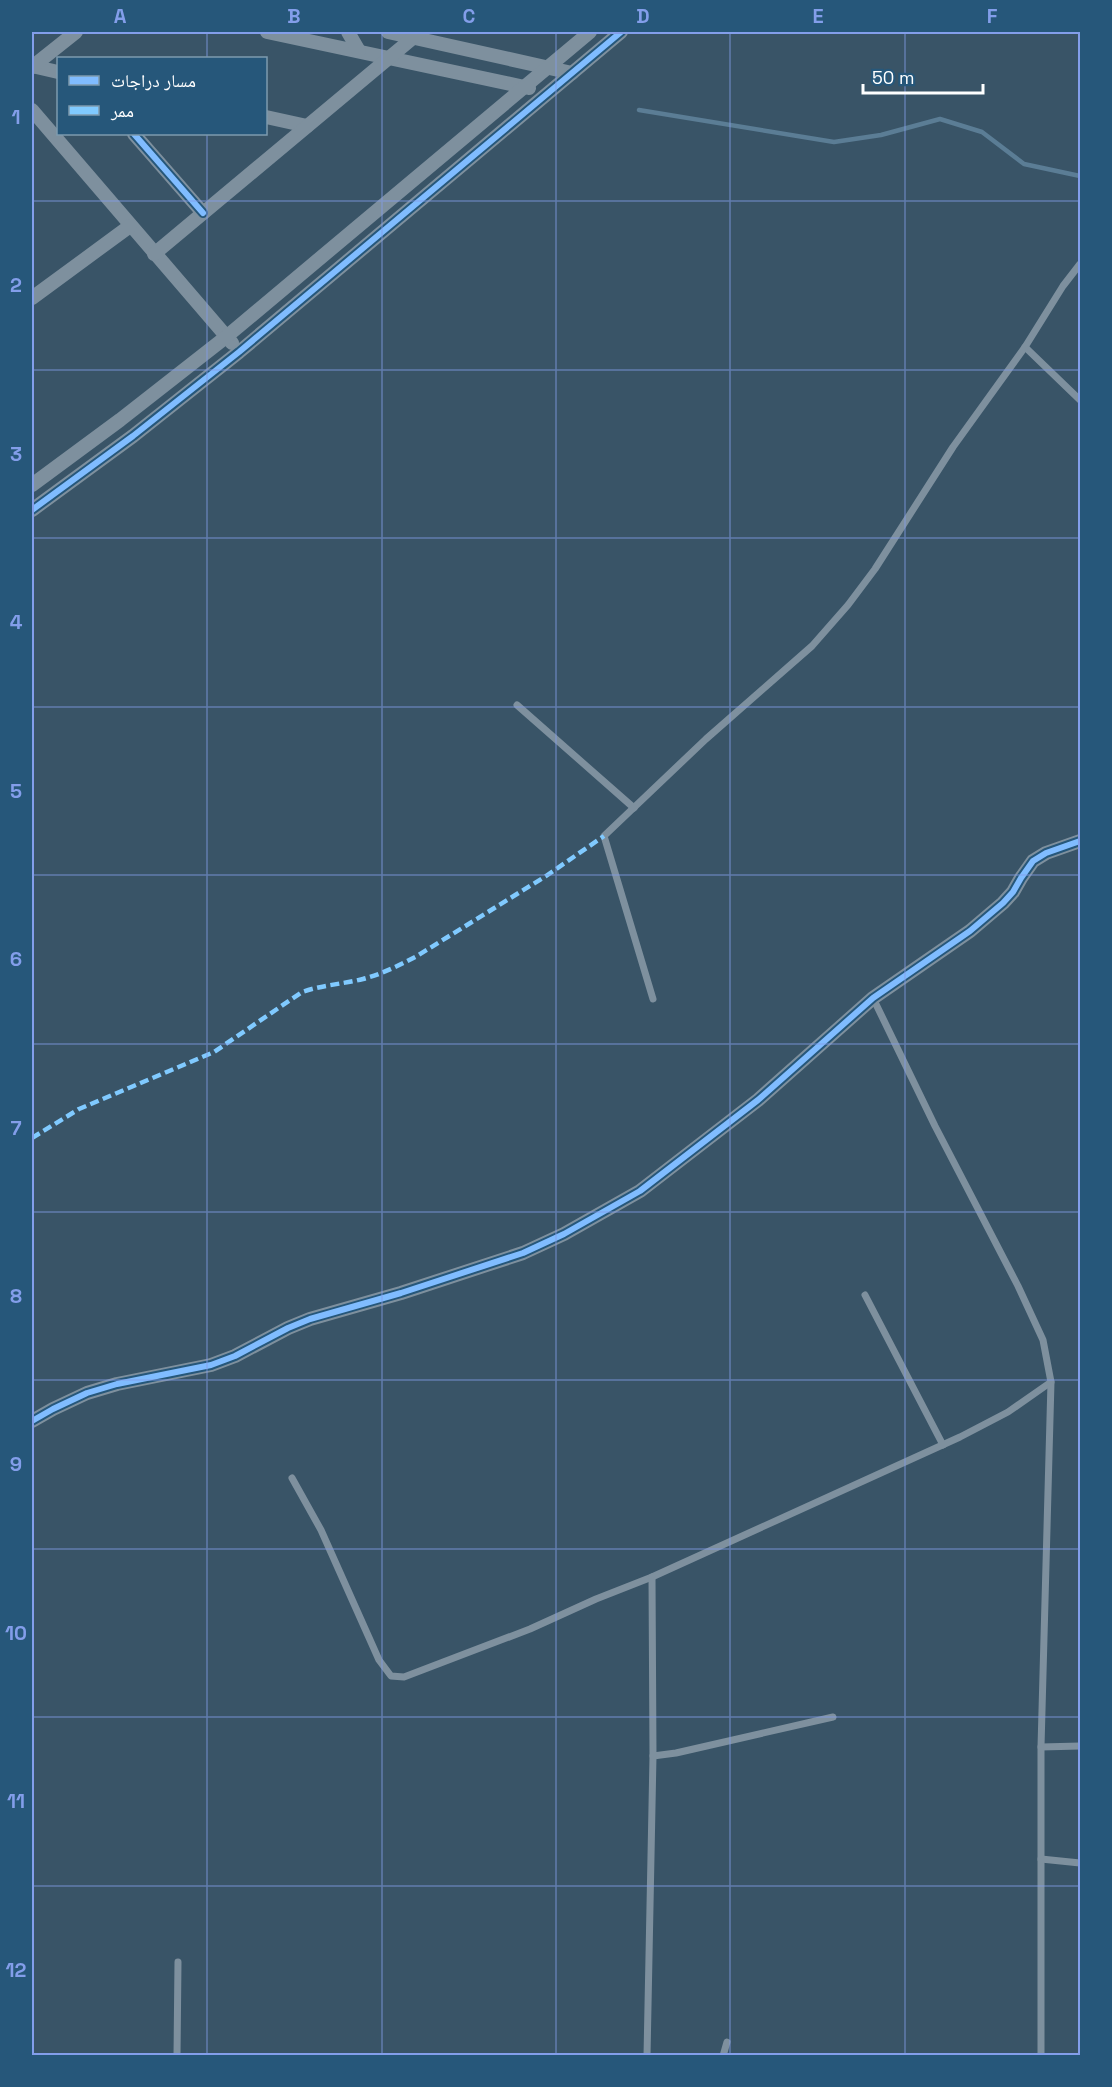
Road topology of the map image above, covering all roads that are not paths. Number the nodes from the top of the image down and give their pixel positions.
1 (76, 32) edge
2 (267, 32) edge
3 (348, 32) edge
4 (388, 32) edge
5 (590, 32) edge
6 (621, 32) edge
7 (416, 34) edge
8 (359, 51) junction
9 (388, 58) junction
10 (32, 66) edge
11 (547, 67) junction
12 (57, 72) edge
13 (572, 72) junction
14 (524, 87) junction
15 (548, 92) junction
16 (32, 111) edge
17 (267, 117) edge
18 (307, 126) junction
19 (135, 135) edge
20 (203, 213) junction
21 (130, 226) junction
22 (154, 254) junction
23 (1080, 264) edge
24 (32, 298) edge
25 (226, 337) junction
26 (1025, 347) junction
27 (239, 352) junction
28 (1080, 400) edge
29 (32, 485) edge
30 (34, 503) edge
31 (517, 705) dead end
32 (634, 808) junction
33 (1080, 841) edge
34 (873, 998) junction
35 (653, 999) dead end
36 (865, 1295) dead end
37 (1051, 1382) junction
38 (32, 1421) edge
39 (943, 1445) junction
40 (292, 1478) dead end
41 (652, 1577) junction
42 (833, 1717) dead end
43 (1080, 1746) edge
44 (1041, 1747) junction
45 (653, 1756) junction
46 (1041, 1860) junction
47 (1080, 1863) edge
48 (178, 1962) dead end
49 (727, 2042) dead end
50 (177, 2055) edge
51 (647, 2055) edge
52 (723, 2055) edge
53 (1041, 2055) edge

1 - 10 street
2 - 8 street
3 - 8 street
4 - 7 street
5 - 11 street
6 - 13 street
7 - 9 street
7 - 11 street
8 - 9 street
9 - 14 street
9 - 18 street
10 - 12 street
11 - 13 street
11 - 14 street
13 - 15 street
14 - 15 street
14 - 25 street
15 - 27 street
16 - 21 street
17 - 18 street
18 - 20 street
19 - 20 street
20 - 22 street
21 - 22 street
21 - 24 street
22 - 25 street
23 - 26 lane
25 - 27 street
25 - 29 street
26 - 28 lane
26 - 32 lane
27 - 30 street
31 - 32 lane
32 - 35 lane
33 - 34 street
34 - 37 lane
34 - 38 street
36 - 39 lane
37 - 39 lane
37 - 44 lane
39 - 41 lane
40 - 41 lane
41 - 45 lane
42 - 45 lane
43 - 44 lane
44 - 46 lane
45 - 51 lane
46 - 47 lane
46 - 53 lane
48 - 50 lane
49 - 52 lane

